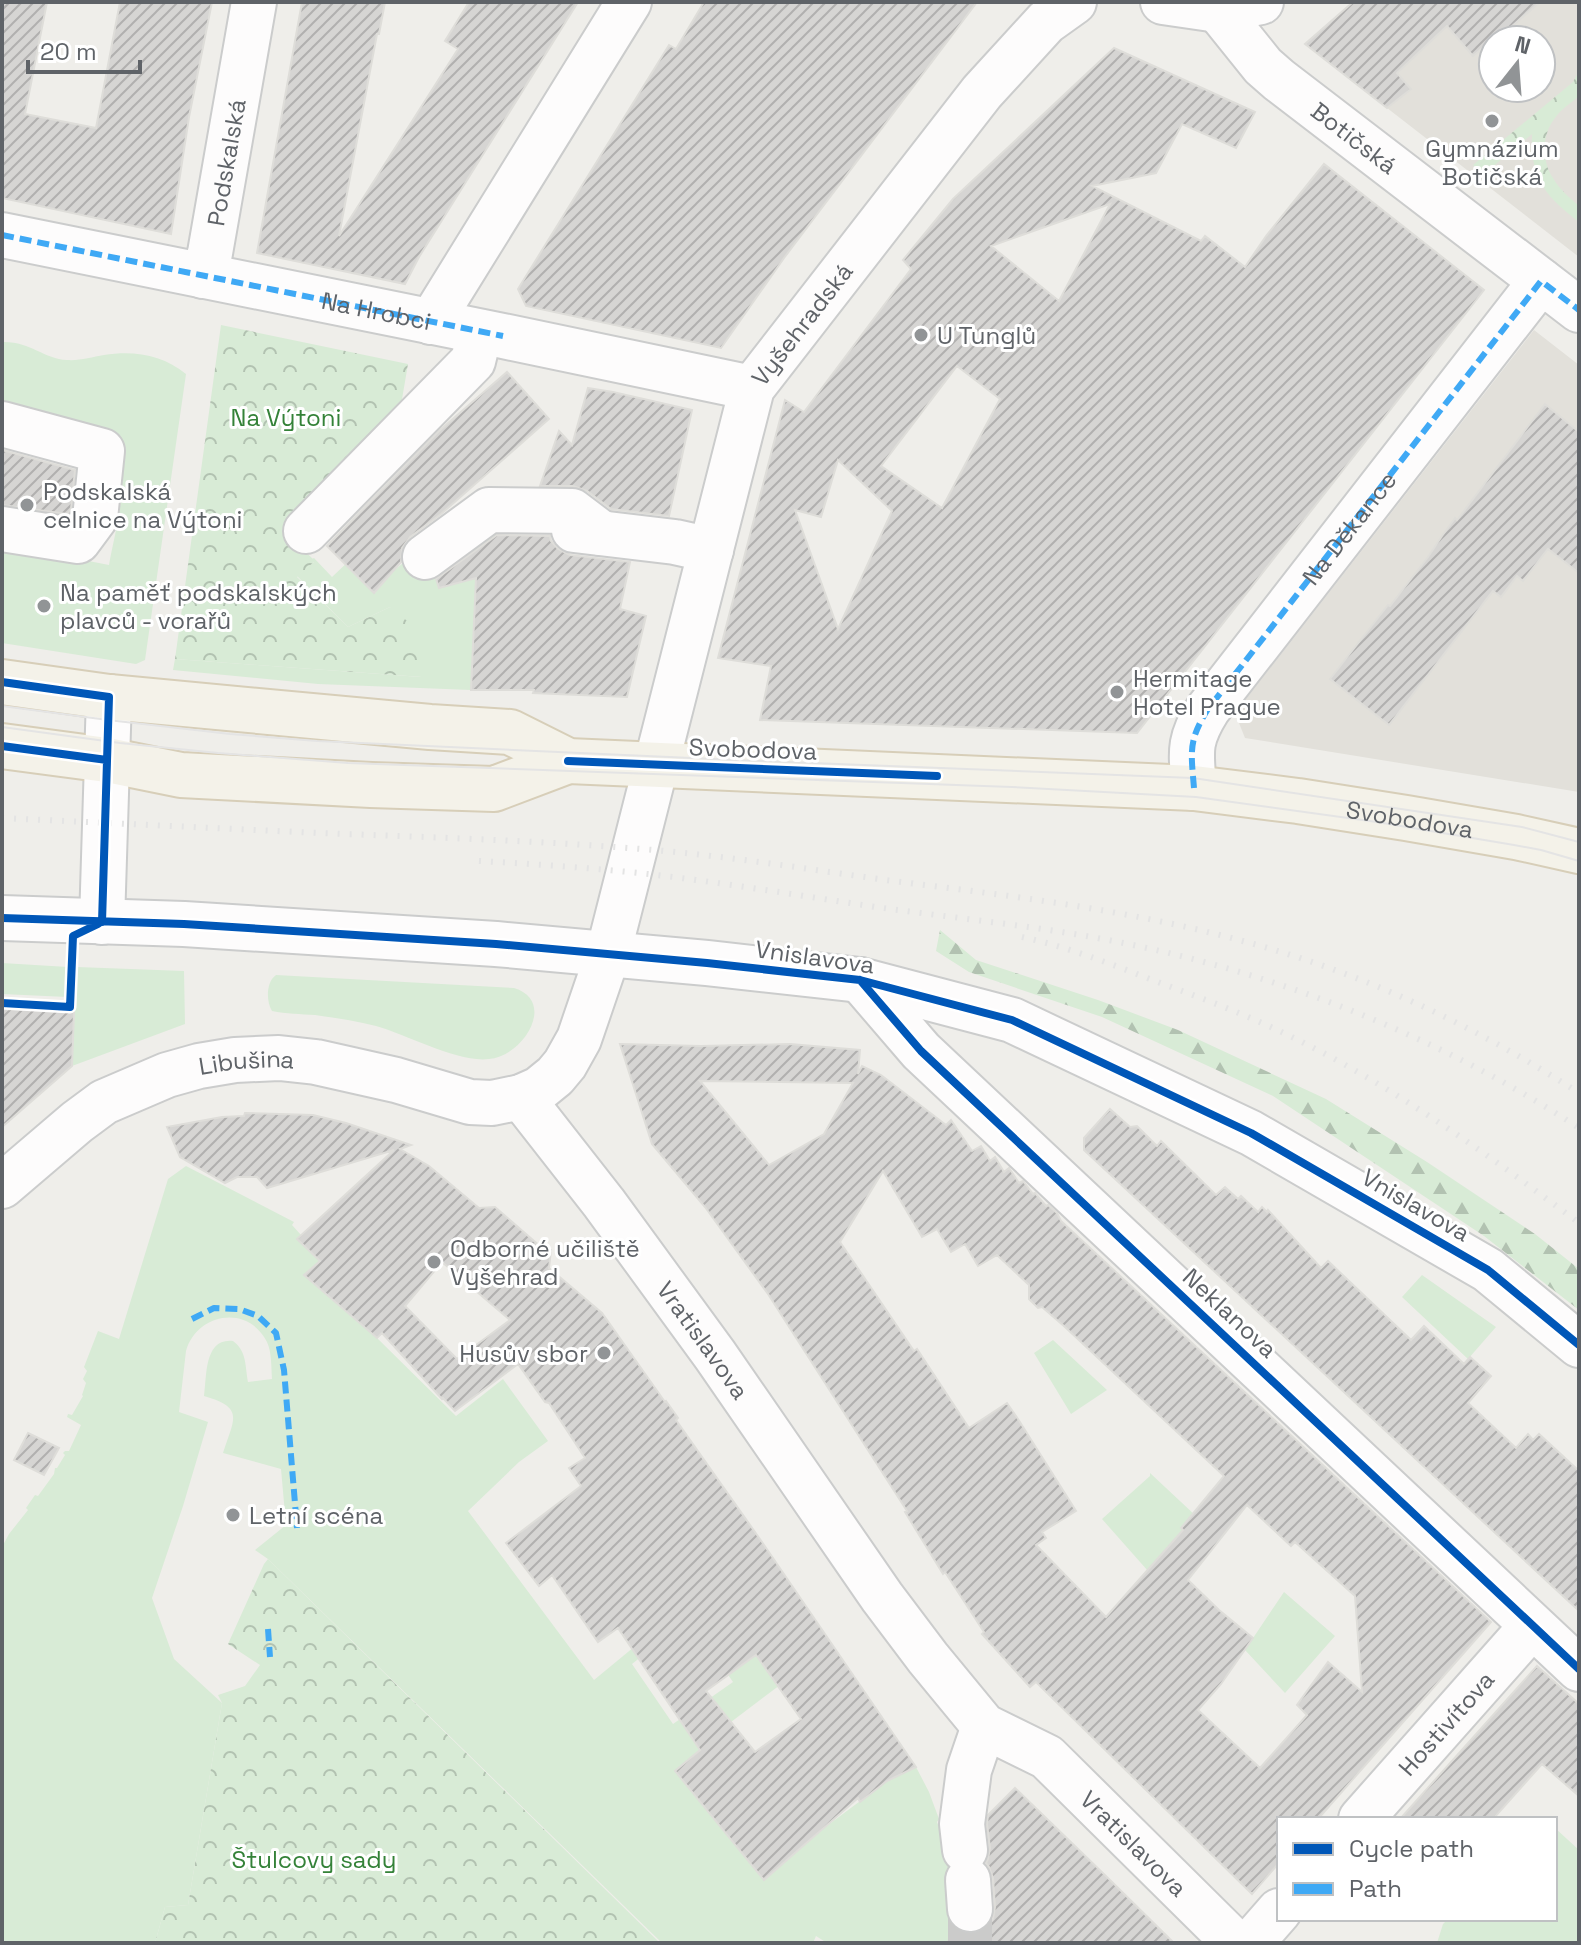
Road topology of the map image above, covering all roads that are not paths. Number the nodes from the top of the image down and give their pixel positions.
1 (254, 2) edge
2 (629, 2) edge
3 (1074, 2) edge
4 (1163, 2) edge
5 (1261, 2) edge
6 (1218, 10) junction
7 (2, 235) edge
8 (203, 276) junction
9 (1541, 281) junction
10 (1579, 310) edge
11 (431, 322) junction
12 (480, 332) junction
13 (752, 388) junction
14 (2, 424) edge
15 (2, 529) edge
16 (306, 531) dead end
17 (711, 550) junction
18 (425, 557) dead end
19 (2, 682) edge
20 (109, 697) junction
21 (2, 746) edge
22 (107, 760) junction
23 (568, 761) junction
24 (656, 765) junction
25 (1194, 788) junction
26 (1579, 851) edge
27 (2, 918) edge
28 (102, 922) junction
29 (608, 954) junction
30 (860, 980) junction
31 (521, 1097) junction
32 (2, 1186) edge
33 (1579, 1345) edge
34 (1532, 1626) junction
35 (1579, 1669) edge
36 (984, 1726) junction
37 (1363, 1817) edge
38 (968, 1879) tunnel mouth
39 (1277, 1913) edge
40 (1235, 1943) edge
41 (1251, 1943) edge

1 - 8 street, Podskalská
2 - 11 street
3 - 13 street, Vyšehradská
4 - 6 street
5 - 6 street
6 - 9 street, Botičská
7 - 8 street, Na Hrobci
8 - 11 street, Na Hrobci
9 - 10 street, Botičská
9 - 25 street, Na Děkance
11 - 12 street, Na Hrobci
12 - 13 street, Na Hrobci
12 - 16 street
13 - 17 street, Vyšehradská
14 - 15 street
17 - 18 street
17 - 24 street, Vyšehradská
19 - 20 main road, Svobodova
20 - 22 street
20 - 23 main road, Svobodova
21 - 22 main road, Svobodova
22 - 23 main road, Svobodova
22 - 28 street
23 - 24 main road, Svobodova
24 - 25 main road, Svobodova
24 - 29 street, Vyšehradská
25 - 26 main road, Svobodova
27 - 28 street, Vnislavova
28 - 29 street, Vnislavova
29 - 30 street, Vnislavova
29 - 31 street
30 - 33 street, Vnislavova
30 - 34 street, Neklanova
31 - 32 street, Libušina
31 - 36 street, Vratislavova
34 - 35 street, Neklanova
34 - 37 street, Hostivítova
36 - 38 street
36 - 40 street, Vratislavova
39 - 41 street

